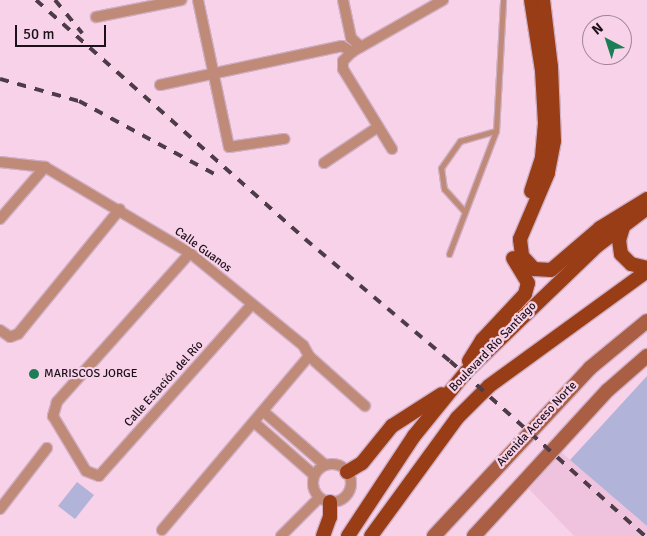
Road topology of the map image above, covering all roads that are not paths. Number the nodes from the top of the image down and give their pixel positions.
1 (181, 0) edge
2 (198, 0) edge
3 (343, 0) edge
4 (443, 0) edge
5 (503, 0) edge
6 (531, 0) edge
7 (542, 0) edge
8 (96, 17) dead end
9 (350, 38) junction
10 (342, 46) junction
11 (357, 49) junction
12 (213, 73) junction
13 (160, 85) dead end
14 (378, 127) junction
15 (496, 131) junction
16 (284, 139) dead end
17 (392, 148) dead end
18 (0, 162) edge
19 (324, 163) dead end
20 (45, 167) junction
21 (647, 200) edge
22 (647, 208) edge
23 (120, 209) junction
24 (465, 212) junction
25 (0, 219) edge
26 (624, 224) junction
27 (190, 253) junction
28 (448, 254) dead end
29 (647, 270) edge
30 (252, 304) junction
31 (647, 321) edge
32 (0, 330) edge
33 (309, 356) junction
34 (647, 356) edge
35 (466, 372) junction
36 (452, 389) junction
37 (366, 406) dead end
38 (264, 412) junction
39 (255, 423) junction
40 (47, 448) dead end
41 (324, 466) junction
42 (347, 472) junction
43 (314, 475) junction
44 (325, 500) junction
45 (0, 509) edge
46 (162, 530) dead end
47 (281, 536) edge
48 (323, 536) edge
49 (348, 536) edge
50 (371, 536) edge
51 (434, 536) edge
52 (474, 536) edge

1 - 8 street
2 - 12 street
3 - 9 street
4 - 11 street
5 - 15 lane
6 - 35 main road
7 - 21 main road
9 - 10 lane
9 - 11 street
10 - 11 street
10 - 12 street
11 - 14 street
12 - 13 street
12 - 16 street
14 - 17 street
14 - 19 street
15 - 24 lane
15 - 24 lane
18 - 20 street, Calle Guanos
20 - 23 street, Calle Guanos
20 - 25 street
22 - 26 main road, Boulevard Río Santiago
23 - 27 street, Calle Guanos
23 - 32 street
24 - 28 lane
26 - 29 main road
26 - 35 main road, Boulevard Río Santiago
27 - 30 street, Calle Guanos
27 - 30 street, Calle Estación del Río
29 - 50 main road, Boulevard Río Santiago
30 - 33 street, Calle Guanos
31 - 51 main road, Avenida Acceso Norte
33 - 37 street, Calle Guanos
33 - 38 street
34 - 52 main road
35 - 36 main road, Boulevard Río Santiago
36 - 42 main road
36 - 49 main road, Boulevard Río Santiago
38 - 39 street
38 - 41 street
39 - 43 street
39 - 46 street
40 - 45 street
41 - 42 street
41 - 43 street
42 - 44 street
43 - 44 street
44 - 47 street
44 - 48 main road

